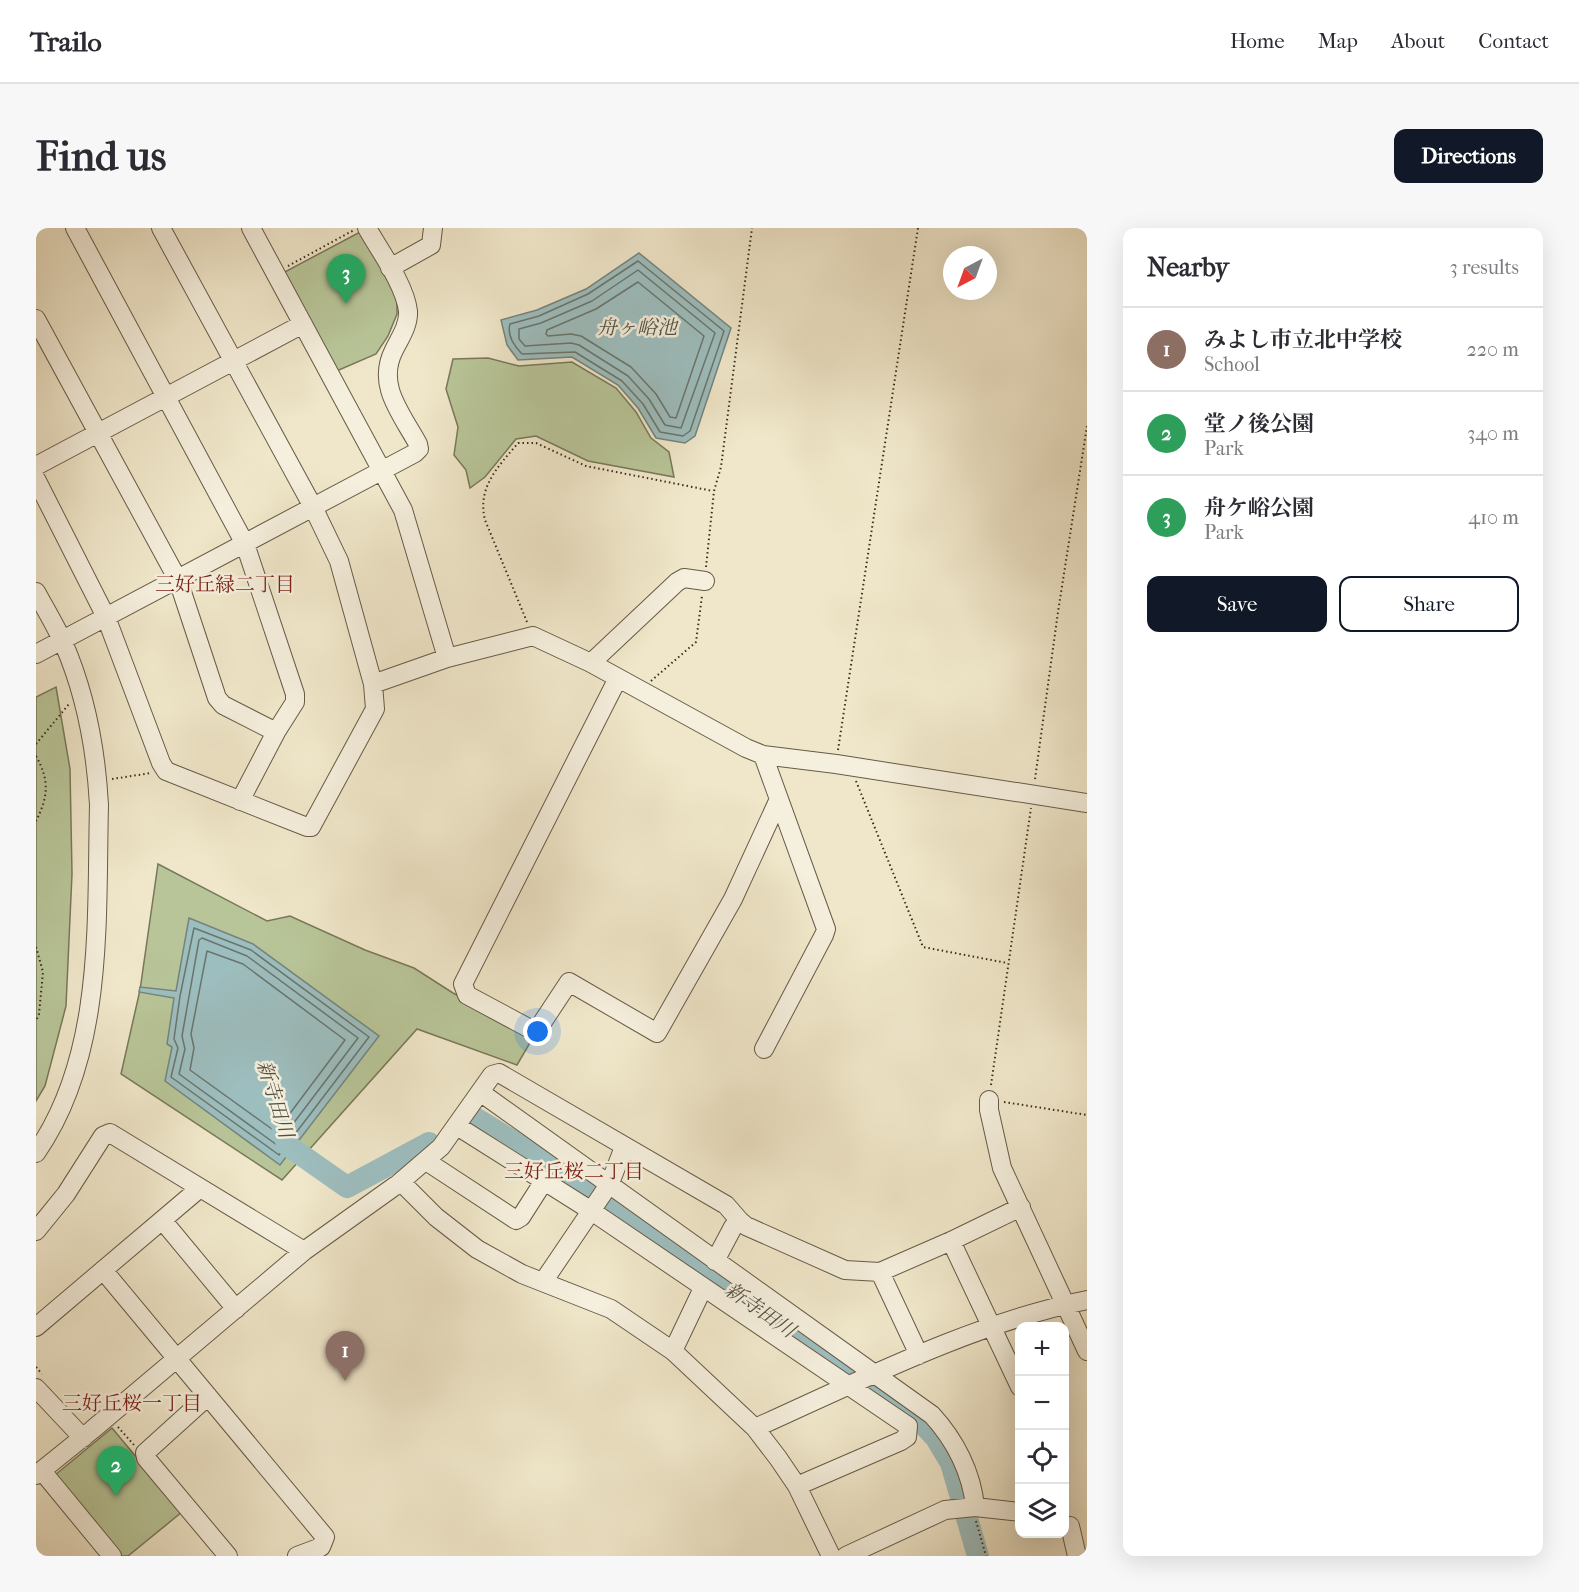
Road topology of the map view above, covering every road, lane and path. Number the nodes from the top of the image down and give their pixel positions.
1 (75, 228) edge
2 (161, 228) edge
3 (251, 228) edge
4 (357, 228) edge
5 (367, 228) edge
6 (433, 228) edge
7 (752, 228) edge
8 (918, 228) edge
9 (390, 268) junction
10 (275, 273) junction
11 (36, 319) edge
12 (303, 324) junction
13 (233, 360) junction
14 (166, 396) junction
15 (1087, 426) edge
16 (98, 434) junction
17 (36, 466) edge
18 (382, 470) junction
19 (36, 479) edge
20 (714, 491) junction
21 (313, 507) junction
22 (245, 544) junction
23 (178, 580) junction
24 (705, 580) junction
25 (36, 592) edge
26 (106, 617) junction
27 (533, 636) junction
28 (62, 641) junction
29 (36, 654) edge
30 (447, 658) junction
31 (591, 663) junction
32 (618, 678) junction
33 (372, 684) junction
34 (80, 690) junction
35 (640, 690) junction
36 (276, 732) junction
37 (36, 744) edge
38 (763, 755) junction
39 (36, 756) edge
40 (843, 766) junction
41 (166, 771) junction
42 (123, 777) dead end
43 (1033, 795) junction
44 (778, 799) junction
45 (240, 801) junction
46 (1087, 803) edge
47 (36, 821) edge
48 (36, 947) edge
49 (1007, 963) junction
50 (36, 1021) edge
51 (764, 1048) dead end
52 (480, 1092) junction
53 (989, 1100) junction
54 (1087, 1115) edge
55 (457, 1126) junction
56 (624, 1147) junction
57 (36, 1153) edge
58 (426, 1161) junction
59 (544, 1181) junction
60 (610, 1183) junction
61 (398, 1184) junction
62 (200, 1188) junction
63 (1020, 1208) junction
64 (590, 1210) junction
65 (739, 1220) junction
66 (163, 1221) junction
67 (36, 1231) edge
68 (951, 1241) junction
69 (304, 1251) junction
70 (715, 1261) junction
71 (104, 1270) junction
72 (880, 1272) junction
73 (543, 1282) junction
74 (703, 1288) junction
75 (1087, 1300) edge
76 (1065, 1304) junction
77 (236, 1309) junction
78 (36, 1327) edge
79 (991, 1328) junction
80 (673, 1351) junction
81 (1087, 1351) edge
82 (919, 1355) junction
83 (178, 1358) junction
84 (876, 1374) junction
85 (1015, 1377) edge
86 (850, 1386) junction
87 (36, 1388) edge
88 (208, 1396) junction
89 (118, 1426) dead end
90 (754, 1428) junction
91 (83, 1438) junction
92 (146, 1458) junction
93 (39, 1473) edge
94 (797, 1486) junction
95 (974, 1507) junction
96 (1015, 1511) edge
97 (1074, 1526) edge
98 (112, 1556) edge
99 (228, 1556) edge
100 (297, 1556) edge
101 (831, 1556) edge
102 (846, 1556) edge
103 (986, 1556) edge
104 (1077, 1556) edge

1 - 14 street
2 - 13 street
3 - 10 street
4 - 10 path
5 - 9 street
6 - 9 street
7 - 20 path
8 - 40 path
9 - 18 street
10 - 12 street
11 - 16 street
12 - 13 street
12 - 18 street
13 - 14 street
13 - 21 street
14 - 16 street
14 - 22 street
15 - 43 path
16 - 17 street
16 - 23 street
18 - 21 street
18 - 30 street
19 - 26 street
20 - 24 path
20 - 27 path
21 - 22 street
21 - 33 street
22 - 23 street
22 - 36 street
23 - 26 street
23 - 36 street
24 - 31 street
24 - 35 path
25 - 28 street
26 - 28 street
26 - 41 street
27 - 30 street
27 - 31 street
28 - 29 street
28 - 34 street
30 - 33 street
31 - 32 street
32 - 35 street
32 - 44 street
33 - 45 street
34 - 37 path
34 - 57 street
35 - 38 street
36 - 45 street
38 - 40 street
38 - 44 street
39 - 47 path
40 - 43 street
40 - 49 path
41 - 42 path
41 - 45 street
43 - 46 street
43 - 49 path
44 - 51 street
48 - 50 path
49 - 53 path
52 - 55 street
52 - 56 street
52 - 60 street
53 - 54 path
53 - 63 street
55 - 58 street
55 - 59 street
56 - 60 street
56 - 65 street
58 - 59 street
58 - 61 street
59 - 64 street
60 - 64 street
60 - 70 street
61 - 69 street
61 - 73 street
62 - 66 street
62 - 67 street
62 - 69 street
63 - 68 street
63 - 76 street
64 - 73 street
64 - 74 street
65 - 70 street
65 - 72 street
66 - 71 street
66 - 77 street
68 - 72 street
68 - 79 street
69 - 77 street
70 - 84 street
71 - 78 street
71 - 83 street
72 - 82 street
73 - 80 street
74 - 80 street
74 - 86 street
75 - 76 street
76 - 79 street
76 - 81 street
77 - 83 street
79 - 82 street
79 - 85 street
80 - 90 street
82 - 84 street
83 - 88 street
83 - 91 street
84 - 86 street
84 - 95 street
86 - 90 street
86 - 94 street
87 - 91 street
88 - 92 street
88 - 100 street
89 - 92 path
90 - 94 street
91 - 93 street
92 - 99 street
93 - 98 street
94 - 101 street
95 - 96 street
95 - 102 street
95 - 103 path
97 - 104 street

